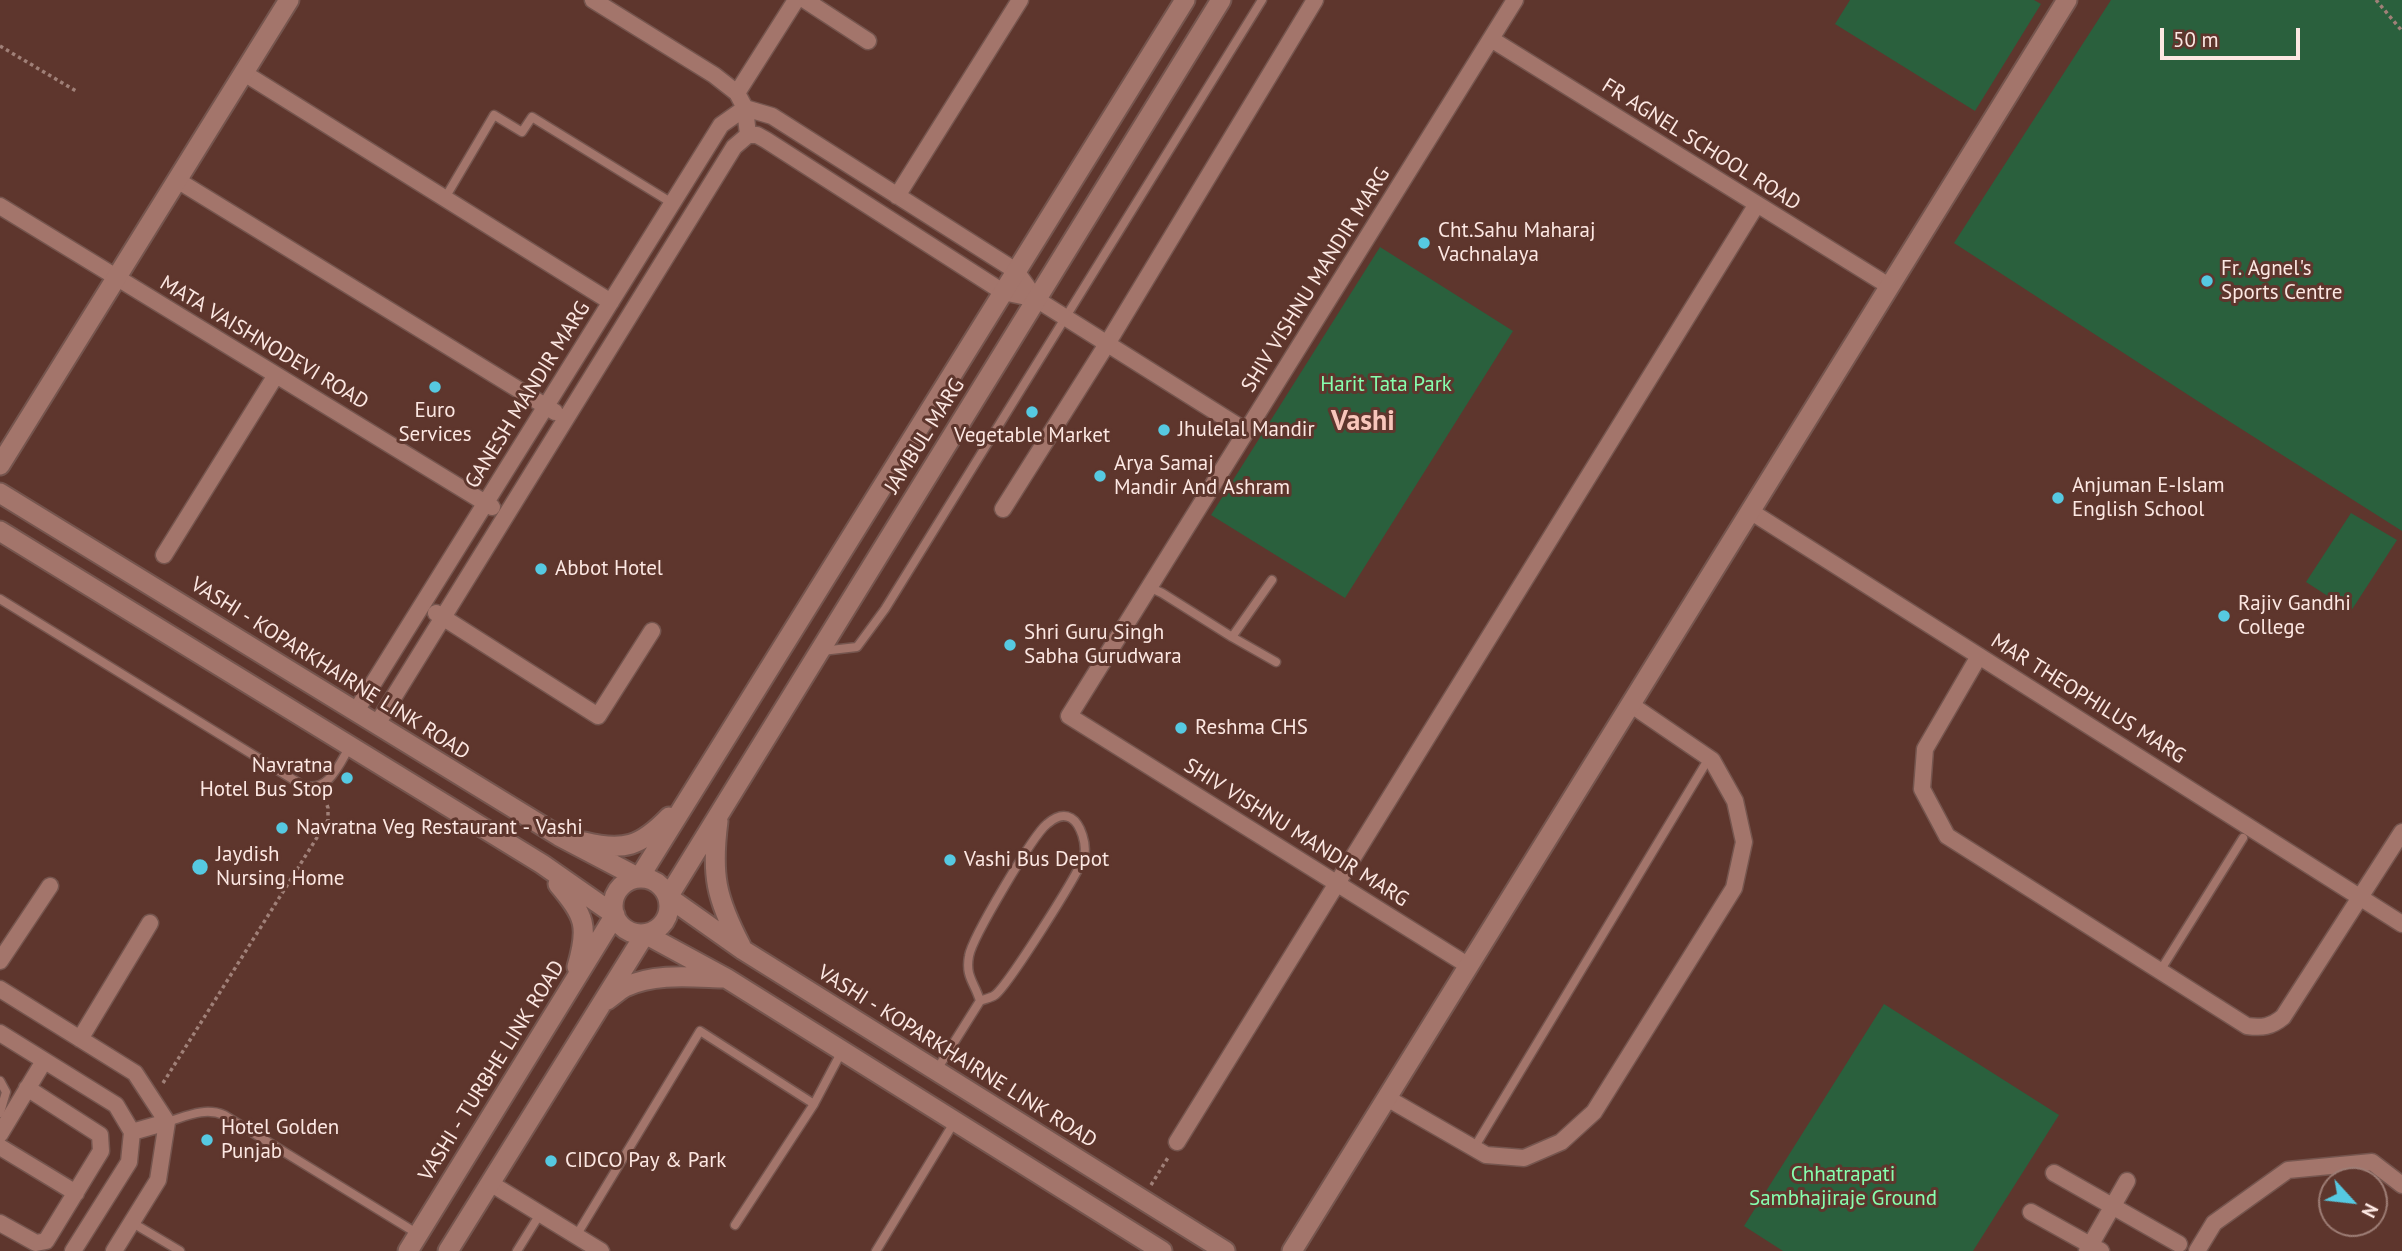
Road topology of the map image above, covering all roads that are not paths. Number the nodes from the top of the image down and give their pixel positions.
1 (289, 0) edge
2 (593, 0) edge
3 (796, 0) edge
4 (805, 0) edge
5 (1020, 0) edge
6 (1185, 0) edge
7 (1221, 0) edge
8 (1262, 0) edge
9 (1315, 0) edge
10 (1516, 0) edge
11 (2067, 0) edge
12 (1491, 39) junction
13 (868, 41) dead end
14 (244, 73) junction
15 (737, 93) junction
16 (746, 108) junction
17 (748, 135) junction
18 (177, 180) junction
19 (897, 196) junction
20 (445, 198) junction
21 (672, 203) junction
22 (1756, 204) junction
23 (0, 206) edge
24 (1016, 271) junction
25 (117, 277) junction
26 (1889, 286) junction
27 (1003, 292) junction
28 (1036, 299) junction
29 (611, 302) junction
30 (1065, 318) junction
31 (597, 324) junction
32 (617, 337) junction
33 (1107, 344) junction
34 (276, 375) junction
35 (546, 406) junction
36 (566, 418) junction
37 (1246, 431) junction
38 (0, 465) edge
39 (0, 493) edge
40 (486, 502) junction
41 (1003, 509) dead end
42 (1751, 511) junction
43 (507, 515) junction
44 (0, 531) edge
45 (164, 555) dead end
46 (1272, 580) dead end
47 (1149, 587) junction
48 (0, 598) edge
49 (422, 604) junction
50 (443, 617) junction
51 (652, 631) dead end
52 (1233, 637) junction
53 (819, 652) junction
54 (1979, 656) junction
55 (1276, 662) dead end
56 (1630, 705) junction
57 (356, 711) junction
58 (377, 724) junction
59 (350, 746) junction
60 (1709, 758) junction
61 (691, 795) junction
62 (720, 813) junction
63 (2402, 832) edge
64 (559, 836) junction
65 (2242, 838) dead end
66 (542, 864) junction
67 (639, 878) junction
68 (1338, 884) junction
69 (50, 886) dead end
70 (2361, 896) junction
71 (668, 897) junction
72 (615, 915) junction
73 (150, 923) dead end
74 (2402, 924) edge
75 (645, 934) junction
76 (743, 950) junction
77 (0, 961) edge
78 (1469, 966) junction
79 (2160, 971) junction
80 (726, 978) junction
81 (572, 985) junction
82 (0, 989) edge
83 (980, 1001) junction
84 (602, 1004) junction
85 (0, 1033) edge
86 (80, 1039) junction
87 (842, 1051) junction
88 (44, 1061) junction
89 (936, 1071) junction
90 (0, 1081) edge
91 (26, 1088) junction
92 (1387, 1098) junction
93 (814, 1104) junction
94 (0, 1113) edge
95 (955, 1121) junction
96 (167, 1122) junction
97 (132, 1132) junction
98 (0, 1134) edge
99 (1177, 1142) road end
100 (0, 1147) edge
101 (1474, 1148) junction
102 (2054, 1173) dead end
103 (2127, 1181) dead end
104 (490, 1183) junction
105 (2402, 1185) edge
106 (76, 1193) junction
107 (2112, 1206) junction
108 (2031, 1212) dead end
109 (540, 1214) junction
110 (131, 1222) junction
111 (0, 1223) edge
112 (735, 1225) dead end
113 (418, 1234) junction
114 (576, 1236) junction
115 (2179, 1244) dead end
116 (2093, 1249) edge
117 (73, 1251) edge
118 (114, 1251) edge
119 (180, 1251) edge
120 (408, 1251) edge
121 (448, 1251) edge
122 (517, 1251) edge
123 (601, 1251) edge
124 (876, 1251) edge
125 (1162, 1251) edge
126 (1225, 1251) edge
127 (1292, 1251) edge
128 (2197, 1251) edge

1 - 14 main road
2 - 15 street
3 - 15 street
4 - 13 street
5 - 19 street
6 - 24 main road, JAMBUL MARG
7 - 28 main road, JAMBUL MARG
8 - 30 lane
9 - 33 street
10 - 12 street, SHIV VISHNU MANDIR MARG
11 - 26 main road
12 - 22 street, FR AGNEL SCHOOL ROAD
12 - 37 street, SHIV VISHNU MANDIR MARG
14 - 18 main road
14 - 20 street
15 - 16 street
16 - 17 street
16 - 19 street
16 - 21 street, GANESH MANDIR MARG
17 - 27 street
17 - 32 street
18 - 25 main road
18 - 35 street
19 - 24 street
20 - 21 lane
20 - 29 street
21 - 29 street, GANESH MANDIR MARG
22 - 26 street, FR AGNEL SCHOOL ROAD
22 - 68 street
23 - 25 street, MATA VAISHNODEVI ROAD
24 - 27 main road, JAMBUL MARG
24 - 28 street
25 - 34 street, MATA VAISHNODEVI ROAD
25 - 38 main road
26 - 42 main road
27 - 28 street
27 - 61 main road, JAMBUL MARG
28 - 30 street
28 - 53 main road, JAMBUL MARG
29 - 31 street, GANESH MANDIR MARG
30 - 33 street
30 - 53 lane
31 - 32 street
31 - 35 street, GANESH MANDIR MARG
32 - 36 street
33 - 37 street
33 - 41 street
34 - 40 street, MATA VAISHNODEVI ROAD
34 - 45 street
35 - 36 street
35 - 40 street, GANESH MANDIR MARG
36 - 43 street
37 - 47 street, SHIV VISHNU MANDIR MARG
39 - 57 main road, VASHI - KOPARKHAIRNE LINK ROAD
40 - 43 street, MATA VAISHNODEVI ROAD
40 - 49 street, GANESH MANDIR MARG
42 - 54 street, MAR THEOPHILUS MARG
42 - 56 main road
43 - 50 street
44 - 59 main road
46 - 52 lane
47 - 52 lane
47 - 68 street, SHIV VISHNU MANDIR MARG
48 - 59 lane
49 - 50 street
49 - 57 street, GANESH MANDIR MARG
50 - 51 street
50 - 58 street
52 - 55 lane
53 - 62 main road, JAMBUL MARG
54 - 70 street, MAR THEOPHILUS MARG
54 - 79 street
56 - 60 street
56 - 78 main road
57 - 58 main road, VASHI - KOPARKHAIRNE LINK ROAD
58 - 64 main road, VASHI - KOPARKHAIRNE LINK ROAD
59 - 66 main road
60 - 101 lane
60 - 101 street
61 - 64 main road
61 - 67 main road, JAMBUL MARG
62 - 71 main road, JAMBUL MARG
62 - 76 main road
63 - 70 street
64 - 67 main road, VASHI - KOPARKHAIRNE LINK ROAD
65 - 79 lane
66 - 72 main road
66 - 81 main road
67 - 71 main road
67 - 72 main road
68 - 78 street, SHIV VISHNU MANDIR MARG
68 - 99 street
69 - 77 street
70 - 74 street, MAR THEOPHILUS MARG
70 - 79 street
71 - 75 main road
71 - 76 main road, VASHI - KOPARKHAIRNE LINK ROAD
72 - 75 main road
72 - 81 main road, VASHI - TURBHE LINK ROAD
73 - 86 street
75 - 80 main road
75 - 84 main road
76 - 89 main road, VASHI - KOPARKHAIRNE LINK ROAD
78 - 92 main road
80 - 84 main road
80 - 87 main road
81 - 113 main road, VASHI - TURBHE LINK ROAD
82 - 86 street
83 - 83 lane
83 - 89 lane
84 - 104 main road
85 - 88 street
86 - 96 street
87 - 93 lane
87 - 95 main road
88 - 91 street
88 - 97 street
89 - 126 main road, VASHI - KOPARKHAIRNE LINK ROAD
90 - 94 lane
91 - 98 street
91 - 106 street
92 - 101 street
92 - 127 main road
93 - 112 lane
93 - 114 lane
95 - 124 lane
95 - 125 main road
96 - 97 street
96 - 110 street
96 - 113 lane
97 - 117 street
100 - 106 street
102 - 107 street
103 - 107 street
104 - 109 street
104 - 121 main road
105 - 128 street
106 - 111 street
107 - 115 street
107 - 116 street
108 - 116 street
109 - 114 street
109 - 122 lane
110 - 118 street
110 - 119 lane
113 - 120 main road, VASHI - TURBHE LINK ROAD
114 - 123 street

